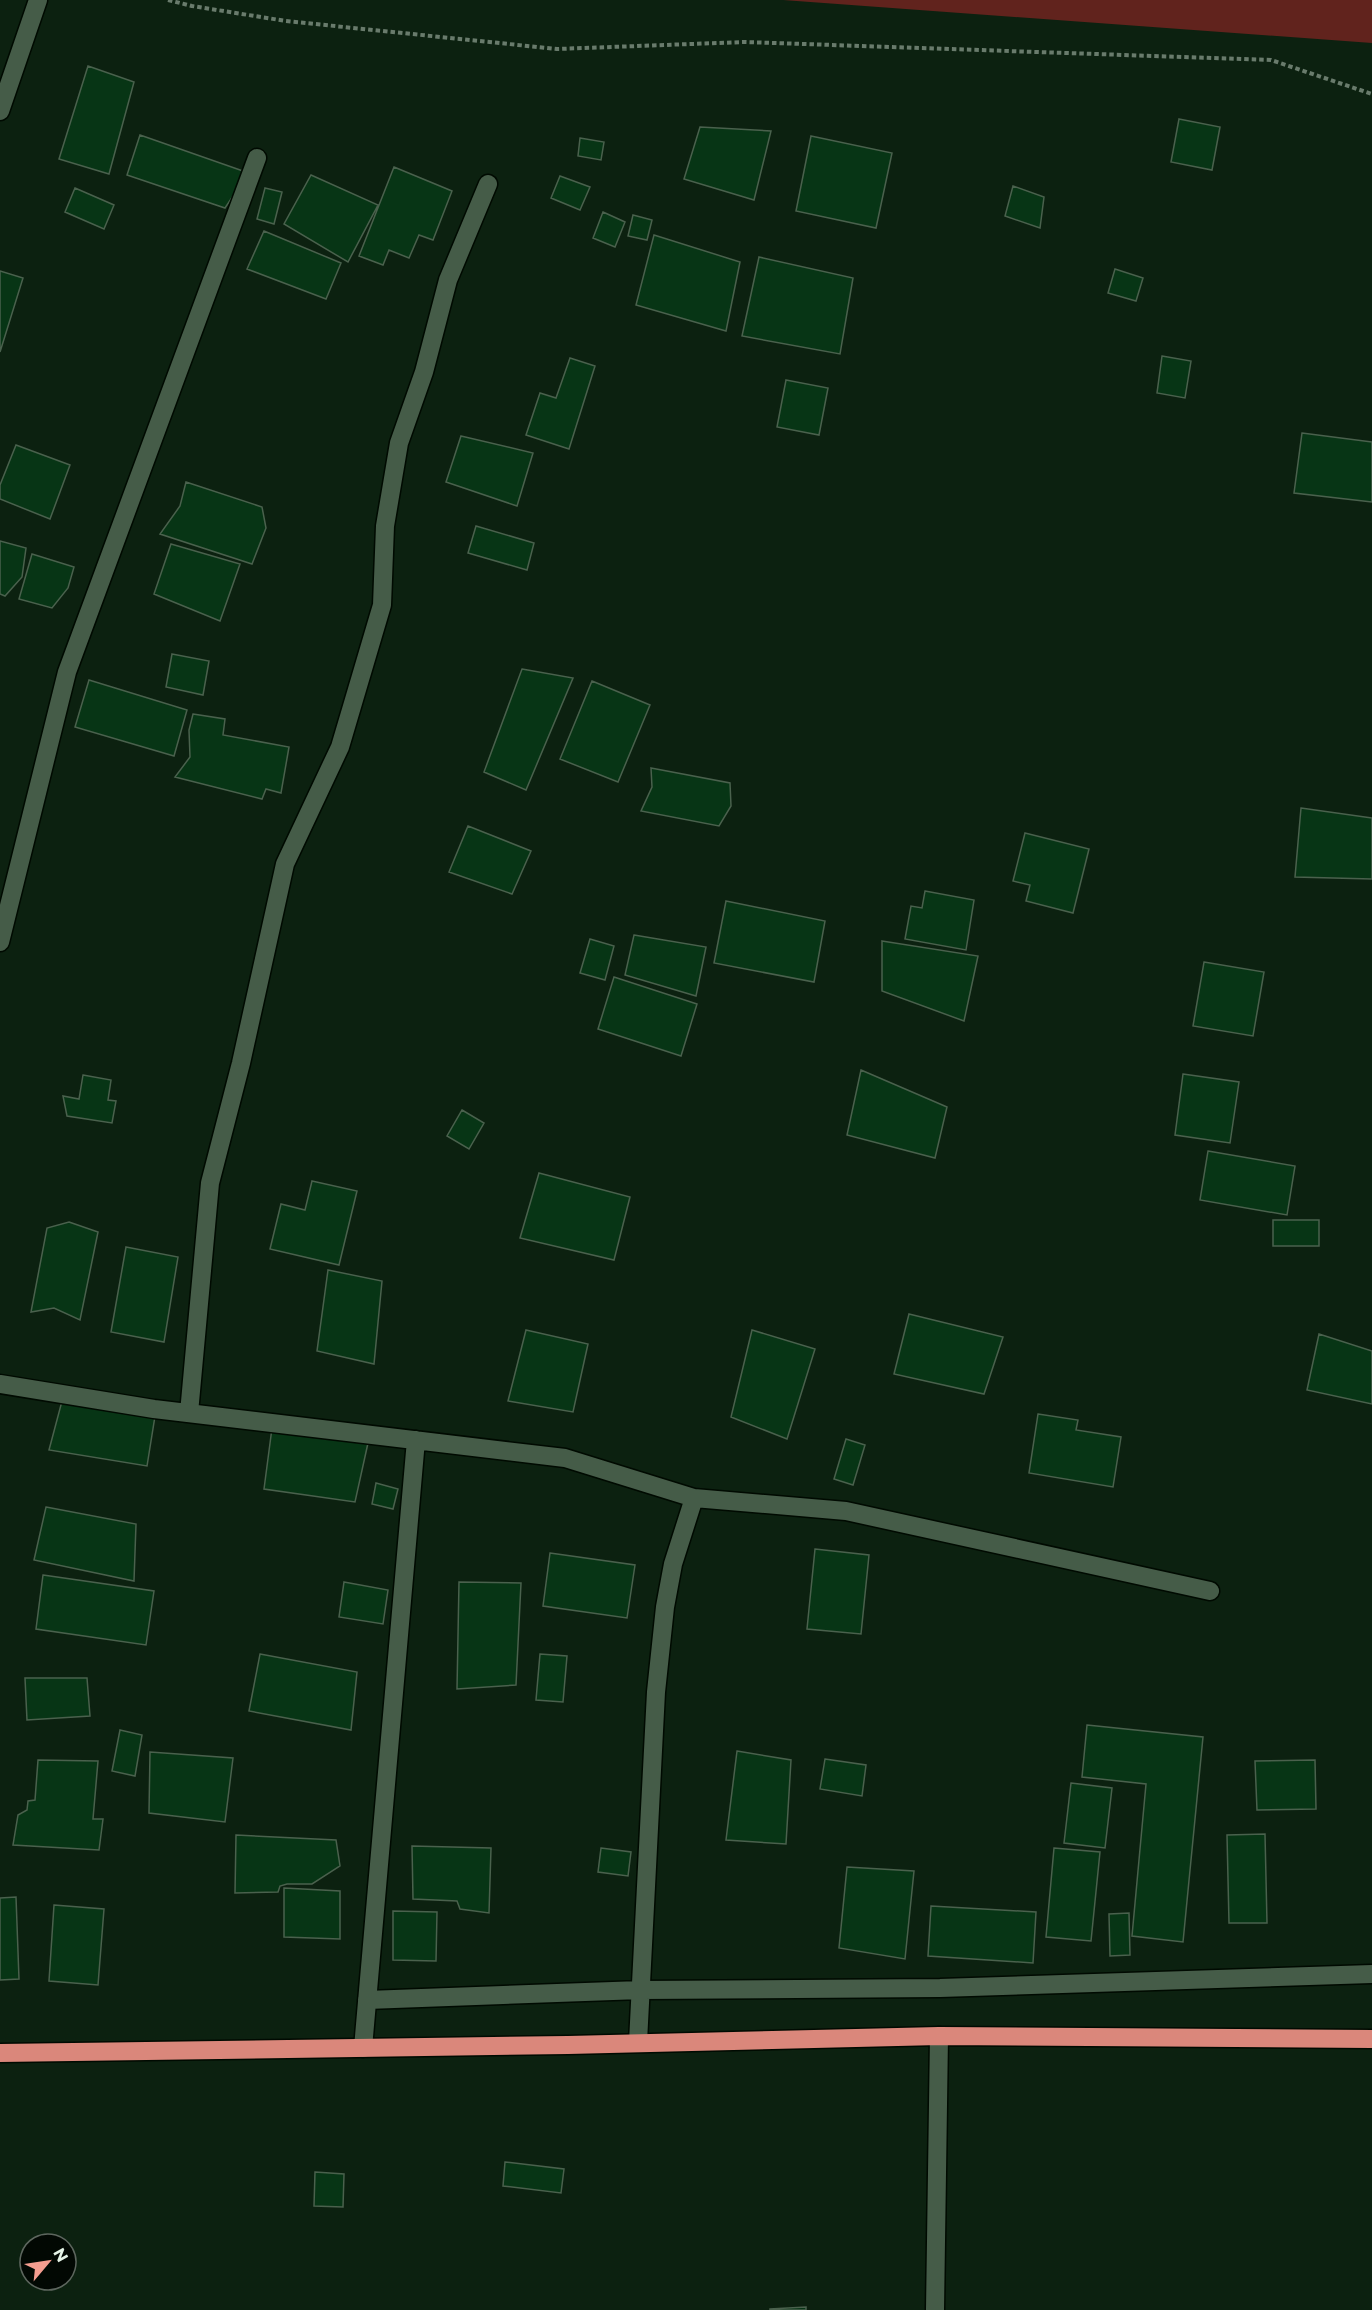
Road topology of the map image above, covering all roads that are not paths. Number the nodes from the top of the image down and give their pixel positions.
1 (38, 0) edge
2 (0, 111) edge
3 (257, 158) dead end
4 (488, 184) dead end
5 (0, 942) edge
6 (0, 1384) edge
7 (189, 1413) junction
8 (416, 1440) junction
9 (694, 1498) junction
10 (1210, 1591) dead end
11 (1372, 1974) edge
12 (641, 1990) junction
13 (367, 2000) junction
14 (939, 2036) junction
15 (1372, 2039) edge
16 (638, 2042) junction
17 (363, 2048) junction
18 (0, 2053) edge
19 (935, 2310) edge

1 - 2 street
3 - 5 street
4 - 7 street
6 - 7 street
7 - 8 street
8 - 9 street
8 - 13 street
9 - 10 street
9 - 12 street
11 - 12 street
12 - 13 street
12 - 16 street
13 - 17 street
14 - 15 highway
14 - 16 highway
14 - 19 street
16 - 17 highway
17 - 18 highway

